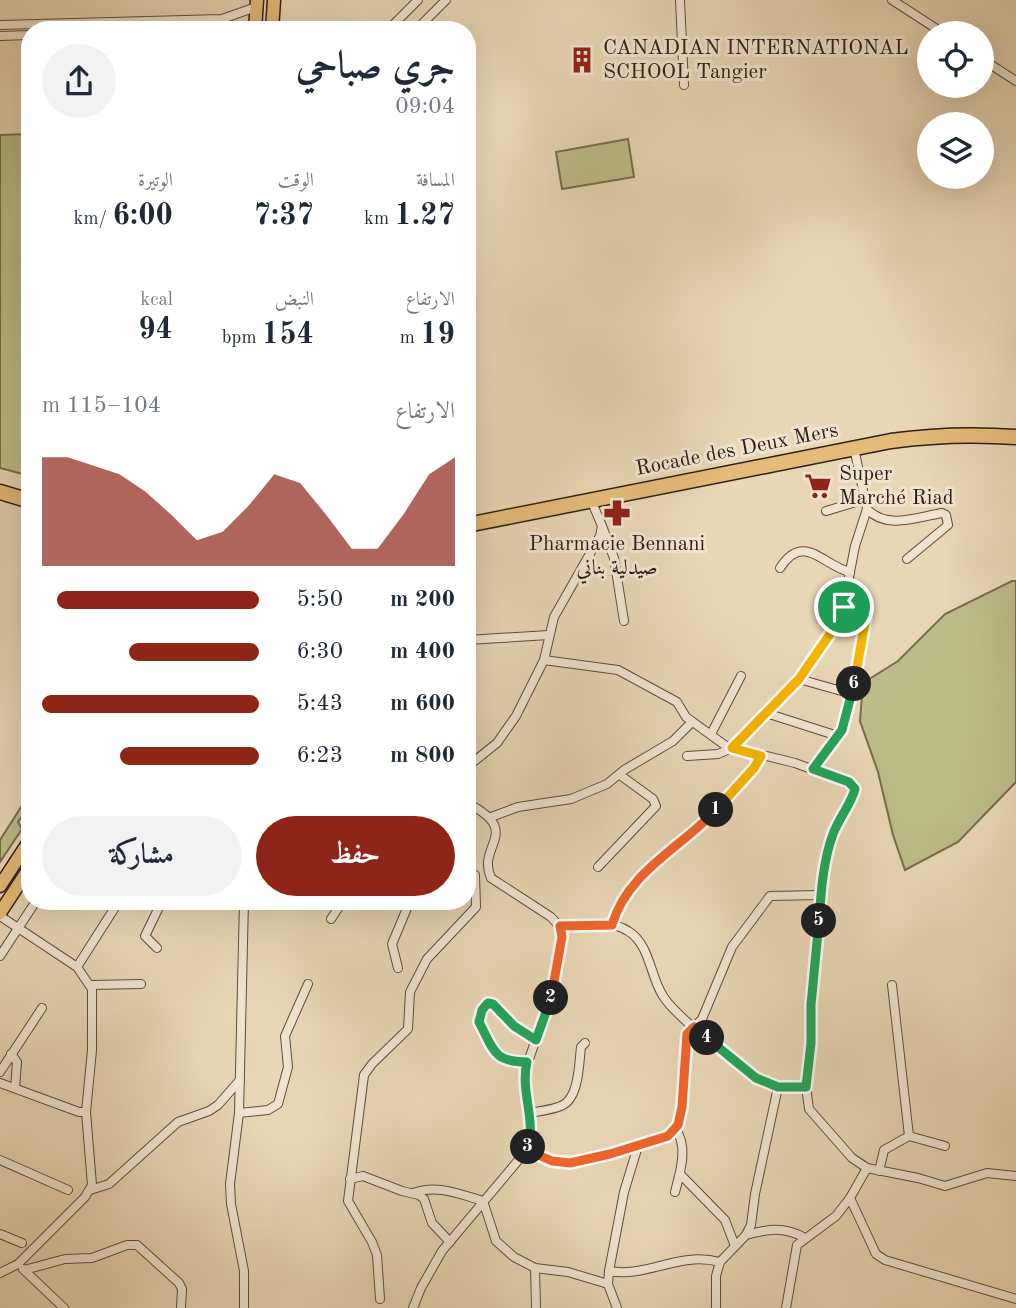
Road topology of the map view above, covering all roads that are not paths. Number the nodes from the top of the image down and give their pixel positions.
1 (274, 0) edge
2 (418, 0) edge
3 (446, 0) edge
4 (680, 0) edge
5 (892, 0) edge
6 (257, 3) edge
7 (148, 21) edge
8 (256, 21) edge
9 (273, 21) edge
10 (397, 21) edge
11 (425, 21) edge
12 (924, 21) edge
13 (21, 24) edge
14 (0, 25) edge
15 (21, 35) edge
16 (0, 36) edge
17 (994, 67) edge
18 (1016, 81) edge
19 (684, 85) dead end
20 (1016, 437) edge
21 (854, 449) junction
22 (0, 492) edge
23 (21, 498) edge
24 (591, 500) junction
25 (866, 504) junction
26 (826, 510) dead end
27 (476, 523) edge
28 (602, 526) junction
29 (907, 559) dead end
30 (780, 568) dead end
31 (850, 572) junction
32 (844, 607) junction
33 (624, 621) dead end
34 (549, 635) junction
35 (476, 639) edge
36 (544, 660) junction
37 (741, 676) dead end
38 (799, 679) junction
39 (852, 694) junction
40 (766, 713) junction
41 (692, 722) junction
42 (711, 734) junction
43 (838, 736) junction
44 (732, 748) junction
45 (687, 756) dead end
46 (761, 756) junction
47 (476, 761) edge
48 (813, 769) junction
49 (620, 775) junction
50 (476, 808) edge
51 (491, 817) junction
52 (21, 854) edge
53 (598, 867) dead end
54 (476, 875) edge
55 (491, 878) junction
56 (21, 881) edge
57 (0, 886) edge
58 (821, 895) junction
59 (30, 910) edge
60 (112, 910) edge
61 (158, 910) edge
62 (244, 910) edge
63 (337, 910) edge
64 (406, 910) edge
65 (473, 910) edge
66 (0, 915) edge
67 (331, 919) dead end
68 (612, 925) junction
69 (560, 926) junction
70 (19, 928) junction
71 (157, 948) dead end
72 (0, 956) edge
73 (77, 967) junction
74 (398, 968) dead end
75 (308, 984) dead end
76 (91, 985) junction
77 (141, 985) dead end
78 (892, 985) dead end
79 (42, 1008) dead end
80 (694, 1027) junction
81 (536, 1040) junction
82 (585, 1043) dead end
83 (11, 1054) junction
84 (527, 1062) junction
85 (0, 1072) edge
86 (241, 1080) junction
87 (0, 1083) edge
88 (778, 1087) junction
89 (806, 1087) junction
90 (15, 1088) junction
91 (86, 1112) junction
92 (239, 1113) junction
93 (529, 1113) junction
94 (675, 1129) junction
95 (909, 1136) junction
96 (638, 1146) junction
97 (945, 1146) dead end
98 (527, 1150) junction
99 (0, 1160) edge
100 (867, 1168) junction
101 (879, 1171) junction
102 (680, 1174) junction
103 (1016, 1176) edge
104 (350, 1179) junction
105 (68, 1190) dead end
106 (90, 1190) junction
107 (675, 1192) dead end
108 (413, 1193) junction
109 (850, 1198) junction
110 (483, 1201) junction
111 (0, 1234) edge
112 (746, 1235) junction
113 (805, 1238) junction
114 (450, 1242) junction
115 (22, 1243) dead end
116 (735, 1246) junction
117 (720, 1262) junction
118 (21, 1267) junction
119 (535, 1268) junction
120 (609, 1271) junction
121 (0, 1273) edge
122 (608, 1284) junction
123 (380, 1298) dead end
124 (1016, 1299) edge
125 (64, 1308) edge
126 (181, 1308) edge
127 (244, 1308) edge
128 (413, 1308) edge
129 (536, 1308) edge
130 (617, 1308) edge
131 (716, 1308) edge
132 (786, 1308) edge

1 - 9 main road
2 - 10 street
3 - 11 street
4 - 19 street
5 - 12 street
6 - 7 street
6 - 8 main road
13 - 14 street
15 - 16 street
17 - 18 street
20 - 21 highway, Rocade des Deux Mers
21 - 24 highway, Rocade des Deux Mers
21 - 25 street
22 - 23 highway
24 - 27 highway, Rocade des Deux Mers
24 - 28 street
25 - 26 street
25 - 29 street
25 - 31 street
28 - 33 street
28 - 34 street
30 - 31 street
31 - 32 street
32 - 38 street
32 - 39 street
34 - 35 street
34 - 36 street
36 - 41 street
36 - 47 street
37 - 42 street
38 - 39 street
38 - 40 street
39 - 43 street
40 - 43 street
40 - 44 street
41 - 42 street
41 - 49 street
42 - 44 street
43 - 48 street
44 - 45 street
44 - 46 street
46 - 48 street
46 - 68 street
48 - 58 street
49 - 51 street
49 - 53 street
50 - 51 street
51 - 55 street
52 - 57 main road
54 - 55 street
55 - 69 street
56 - 66 main road
58 - 80 street
58 - 89 street
59 - 70 street
60 - 73 street
61 - 71 street
62 - 86 street
63 - 67 street
64 - 74 street
65 - 104 street
66 - 70 street
68 - 69 street
68 - 80 street
69 - 81 street
70 - 72 street
70 - 73 street
73 - 76 street
75 - 92 street
76 - 77 street
76 - 91 street
78 - 95 street
79 - 83 street
80 - 88 street
80 - 94 street
81 - 84 street
81 - 84 street
82 - 93 street
83 - 85 street
83 - 90 street
84 - 93 street
86 - 92 street
86 - 106 street
87 - 90 street
88 - 89 street
88 - 112 street
89 - 100 street
90 - 91 street
91 - 106 street
92 - 127 street
93 - 98 street
94 - 96 street
94 - 102 street
95 - 97 street
95 - 101 street
96 - 98 street
96 - 120 street
98 - 110 street
99 - 105 street
100 - 101 street
100 - 109 street
101 - 103 street
102 - 107 street
102 - 116 street
104 - 108 street
104 - 123 street
106 - 118 street
108 - 110 street
108 - 114 street
109 - 113 street
109 - 124 street
110 - 114 street
110 - 119 street
111 - 115 street
112 - 113 street
112 - 116 street
113 - 132 street
114 - 128 street
116 - 117 street
117 - 120 street
117 - 131 street
118 - 121 street
118 - 125 street
118 - 126 street
119 - 122 street
119 - 129 street
120 - 122 street
122 - 130 street

